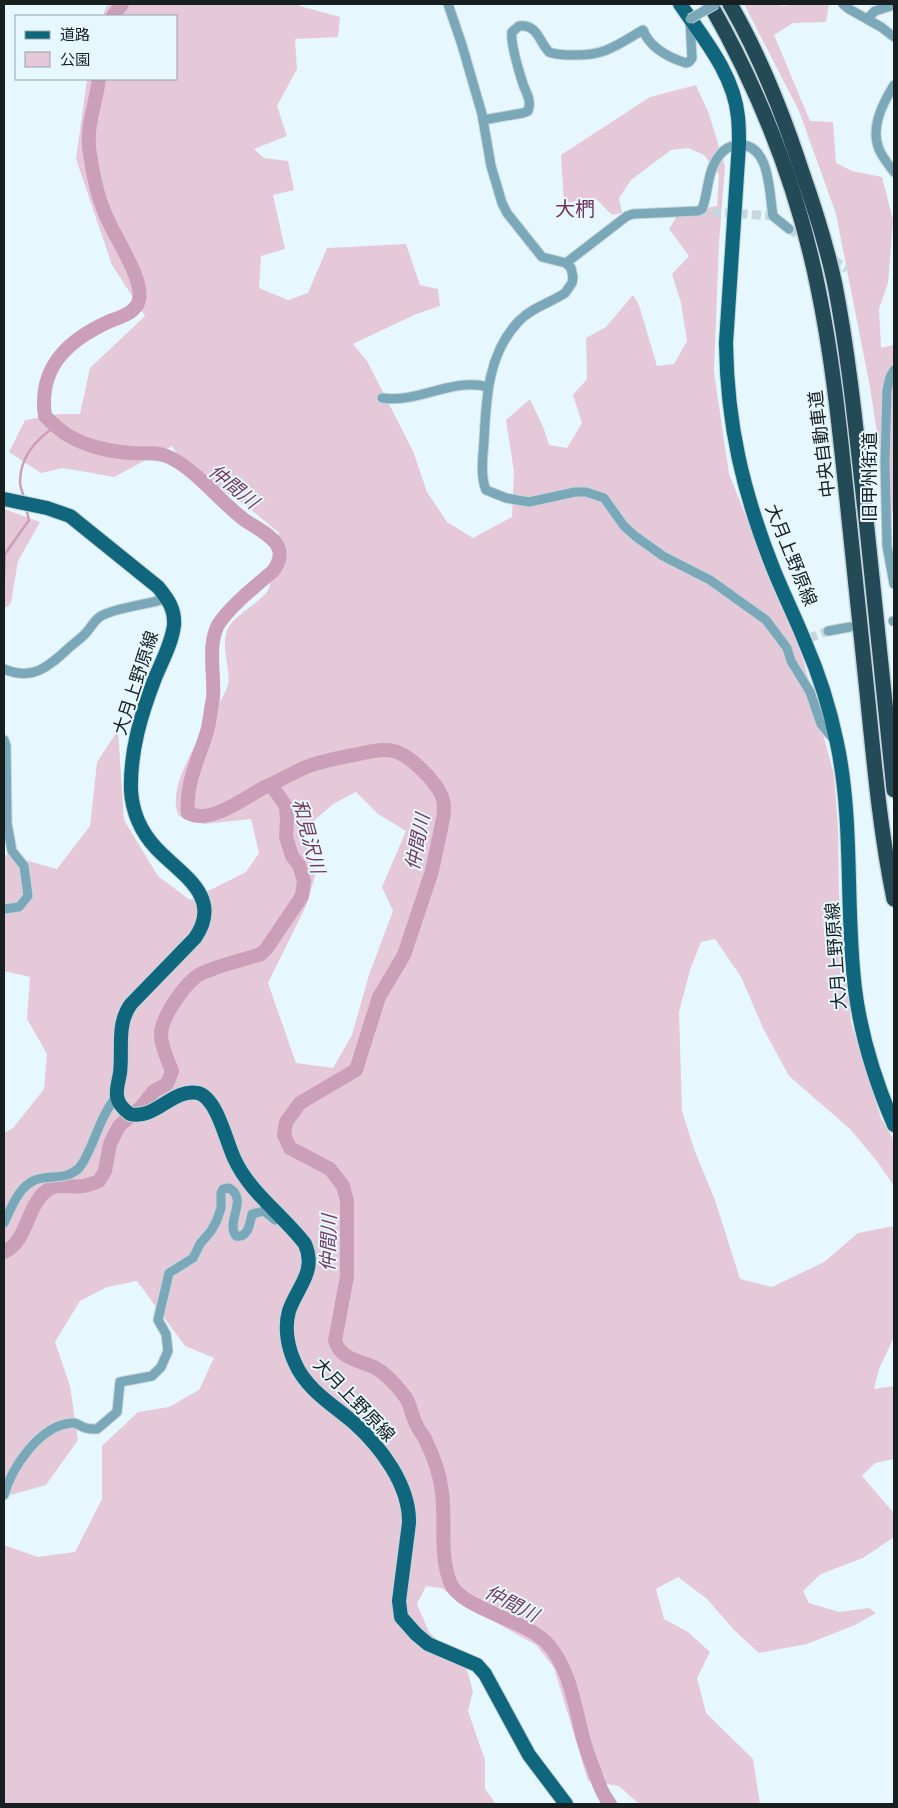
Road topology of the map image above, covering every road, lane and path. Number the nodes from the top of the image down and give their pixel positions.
1 (448, 4) edge
2 (680, 4) edge
3 (710, 4) edge
4 (716, 4) edge
5 (730, 4) edge
6 (843, 4) edge
7 (894, 5) edge
8 (868, 18) junction
9 (690, 19) junction
10 (894, 37) edge
11 (894, 85) edge
12 (483, 120) junction
13 (739, 144) junction
14 (894, 172) edge
15 (789, 229) tunnel mouth
16 (566, 263) junction
17 (894, 370) edge
18 (488, 387) junction
19 (382, 398) dead end
20 (4, 499) edge
21 (894, 584) edge
22 (167, 598) junction
23 (850, 627) dead end
24 (828, 631) tunnel mouth
25 (796, 643) tunnel mouth
26 (787, 648) junction
27 (4, 669) edge
28 (4, 740) edge
29 (837, 743) junction
30 (894, 790) edge
31 (894, 899) edge
32 (4, 909) edge
33 (121, 1103) junction
34 (894, 1125) edge
35 (284, 1221) junction
36 (4, 1223) edge
37 (4, 1495) edge
38 (566, 1804) edge

1 - 12 street
2 - 9 main road, 大月上野原線
3 - 31 highway, 中央自動車道
4 - 9 street, bridge
5 - 30 highway, 中央自動車道
6 - 8 street
7 - 8 street
8 - 10 street
9 - 12 street
9 - 13 main road, 大月上野原線
11 - 14 street
12 - 16 street
13 - 15 street
13 - 16 street
13 - 29 main road, 大月上野原線
16 - 18 street
17 - 21 street, 旧甲州街道
18 - 19 street
18 - 26 street
20 - 22 main road, 大月上野原線
22 - 27 street
22 - 33 main road, 大月上野原線
23 - 24 street
25 - 26 street
26 - 29 street
28 - 32 street
29 - 34 main road, 大月上野原線
33 - 35 main road, 大月上野原線
33 - 36 street
35 - 37 street
35 - 38 main road, 大月上野原線

